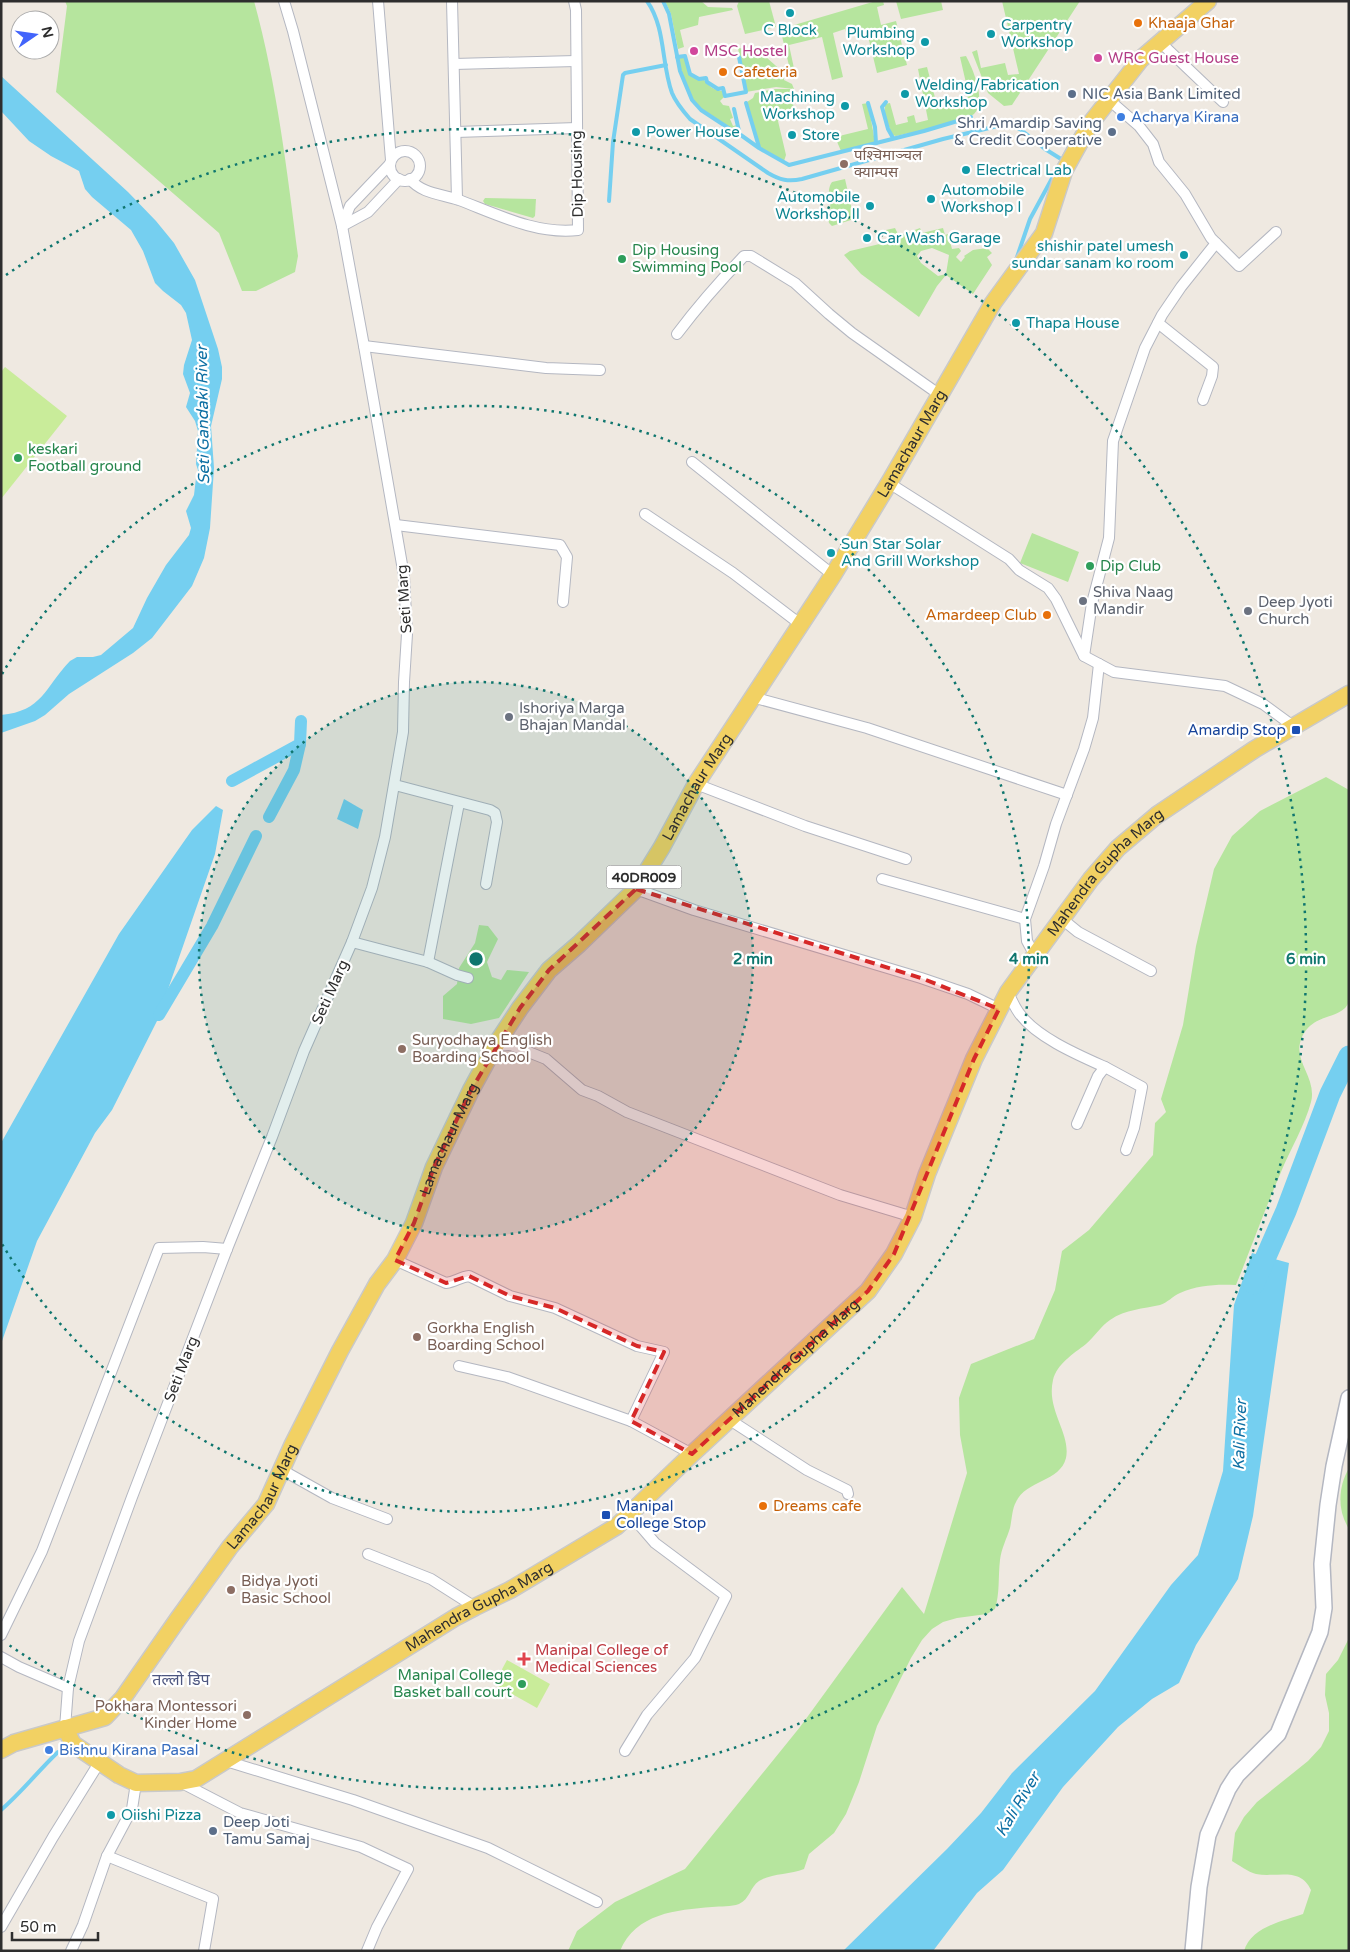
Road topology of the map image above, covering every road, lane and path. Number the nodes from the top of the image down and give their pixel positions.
1 (284, 1) edge
2 (378, 1) edge
3 (452, 1) edge
4 (574, 1) edge
5 (1208, 1) edge
6 (1160, 42) junction
7 (576, 61) junction
8 (454, 64) junction
9 (1108, 99) junction
10 (1222, 102) dead end
11 (577, 128) junction
12 (456, 132) junction
13 (391, 162) junction
14 (399, 179) junction
15 (410, 179) junction
16 (458, 200) junction
17 (342, 226) junction
18 (1276, 232) dead end
19 (1216, 243) junction
20 (1158, 323) junction
21 (677, 334) dead end
22 (364, 346) junction
23 (600, 370) dead end
24 (940, 395) junction
25 (1203, 400) dead end
26 (692, 462) dead end
27 (889, 483) junction
28 (645, 514) dead end
29 (396, 525) junction
30 (833, 575) junction
31 (563, 602) dead end
32 (800, 624) junction
33 (1084, 656) junction
34 (1099, 664) junction
35 (1349, 694) edge
36 (752, 698) junction
37 (1293, 726) junction
38 (696, 784) junction
39 (395, 785) junction
40 (1067, 795) junction
41 (459, 803) junction
42 (906, 859) dead end
43 (882, 879) dead end
44 (486, 884) dead end
45 (636, 889) junction
46 (1024, 919) junction
47 (1062, 919) junction
48 (352, 942) junction
49 (1034, 954) junction
50 (428, 962) junction
51 (1151, 971) dead end
52 (468, 978) dead end
53 (1008, 992) junction
54 (999, 1010) junction
55 (495, 1046) junction
56 (1105, 1067) junction
57 (1077, 1124) dead end
58 (1126, 1150) dead end
59 (913, 1217) junction
60 (227, 1249) junction
61 (394, 1260) junction
62 (459, 1366) dead end
63 (1349, 1398) edge
64 (730, 1420) junction
65 (631, 1421) junction
66 (692, 1454) junction
67 (282, 1470) junction
68 (848, 1494) dead end
69 (630, 1514) junction
70 (388, 1519) dead end
71 (368, 1554) dead end
72 (475, 1606) junction
73 (1, 1635) edge
74 (1, 1657) edge
75 (68, 1688) junction
76 (65, 1728) junction
77 (1, 1750) edge
78 (625, 1751) dead end
79 (226, 1761) junction
80 (99, 1762) junction
81 (180, 1782) junction
82 (136, 1783) junction
83 (107, 1856) junction
84 (596, 1902) dead end
85 (1, 1927) edge
86 (71, 1951) edge
87 (204, 1951) edge
88 (368, 1951) edge
89 (1193, 1951) edge

1 - 17 street, Seti Marg
2 - 13 street
3 - 8 street
4 - 7 street, Dip Housing
5 - 6 main road, Lamachaur Marg / 40DR009
6 - 9 main road, Lamachaur Marg / 40DR009
6 - 10 street
7 - 8 street
7 - 11 street, Dip Housing
8 - 12 street
9 - 19 street
9 - 24 main road, Lamachaur Marg / 40DR009
11 - 12 street
11 - 16 street, Dip Housing
12 - 16 street
13 - 14 street
13 - 15 street
13 - 17 street
14 - 15 street
14 - 17 street
15 - 16 street, Dip Housing
17 - 22 street, Seti Marg
18 - 19 street
19 - 20 street
20 - 25 street
20 - 33 street
21 - 24 street
22 - 23 street
22 - 29 street, Seti Marg
24 - 27 main road, Lamachaur Marg / 40DR009
26 - 30 street
27 - 30 main road, Lamachaur Marg / 40DR009
27 - 33 street
28 - 32 street
29 - 31 street
29 - 39 street, Seti Marg
30 - 32 main road, Lamachaur Marg / 40DR009
32 - 36 main road, Lamachaur Marg / 40DR009
33 - 34 street
34 - 37 street
34 - 40 street
35 - 37 main road, Mahendra Gupha Marg
36 - 38 main road, Lamachaur Marg / 40DR009
36 - 40 street
37 - 47 main road, Mahendra Gupha Marg
38 - 42 street
38 - 45 main road, Lamachaur Marg / 40DR009
39 - 41 street
39 - 48 street, Seti Marg
40 - 46 street
41 - 44 street
41 - 50 street
43 - 46 street
45 - 54 street
45 - 55 main road, Lamachaur Marg / 40DR009
46 - 49 street
47 - 49 main road, Mahendra Gupha Marg
47 - 51 street
48 - 50 street
48 - 60 street, Seti Marg
49 - 53 main road, Mahendra Gupha Marg
50 - 52 street
53 - 54 main road, Mahendra Gupha Marg
53 - 56 street
54 - 59 main road, Mahendra Gupha Marg
55 - 59 street
55 - 61 main road, Lamachaur Marg / 40DR009
56 - 57 street
56 - 58 street
59 - 64 main road, Mahendra Gupha Marg
60 - 73 street
60 - 75 street, Seti Marg
61 - 65 street
61 - 67 main road, Lamachaur Marg / 40DR009
62 - 65 street
63 - 89 main road
64 - 66 main road, Mahendra Gupha Marg
64 - 68 street
65 - 66 street
66 - 69 main road, Mahendra Gupha Marg
67 - 70 street
67 - 76 main road, Lamachaur Marg / 40DR009
69 - 72 main road, Mahendra Gupha Marg
69 - 78 street
71 - 72 street
72 - 79 main road, Mahendra Gupha Marg
74 - 75 street
75 - 76 street, Seti Marg
76 - 77 main road, Lamachaur Marg
76 - 80 main road, Mahendra Gupha Marg
79 - 81 main road, Mahendra Gupha Marg
79 - 84 street
80 - 82 main road, Mahendra Gupha Marg
80 - 85 street
81 - 82 main road, Mahendra Gupha Marg
81 - 88 street
82 - 83 street
83 - 86 street
83 - 87 street

